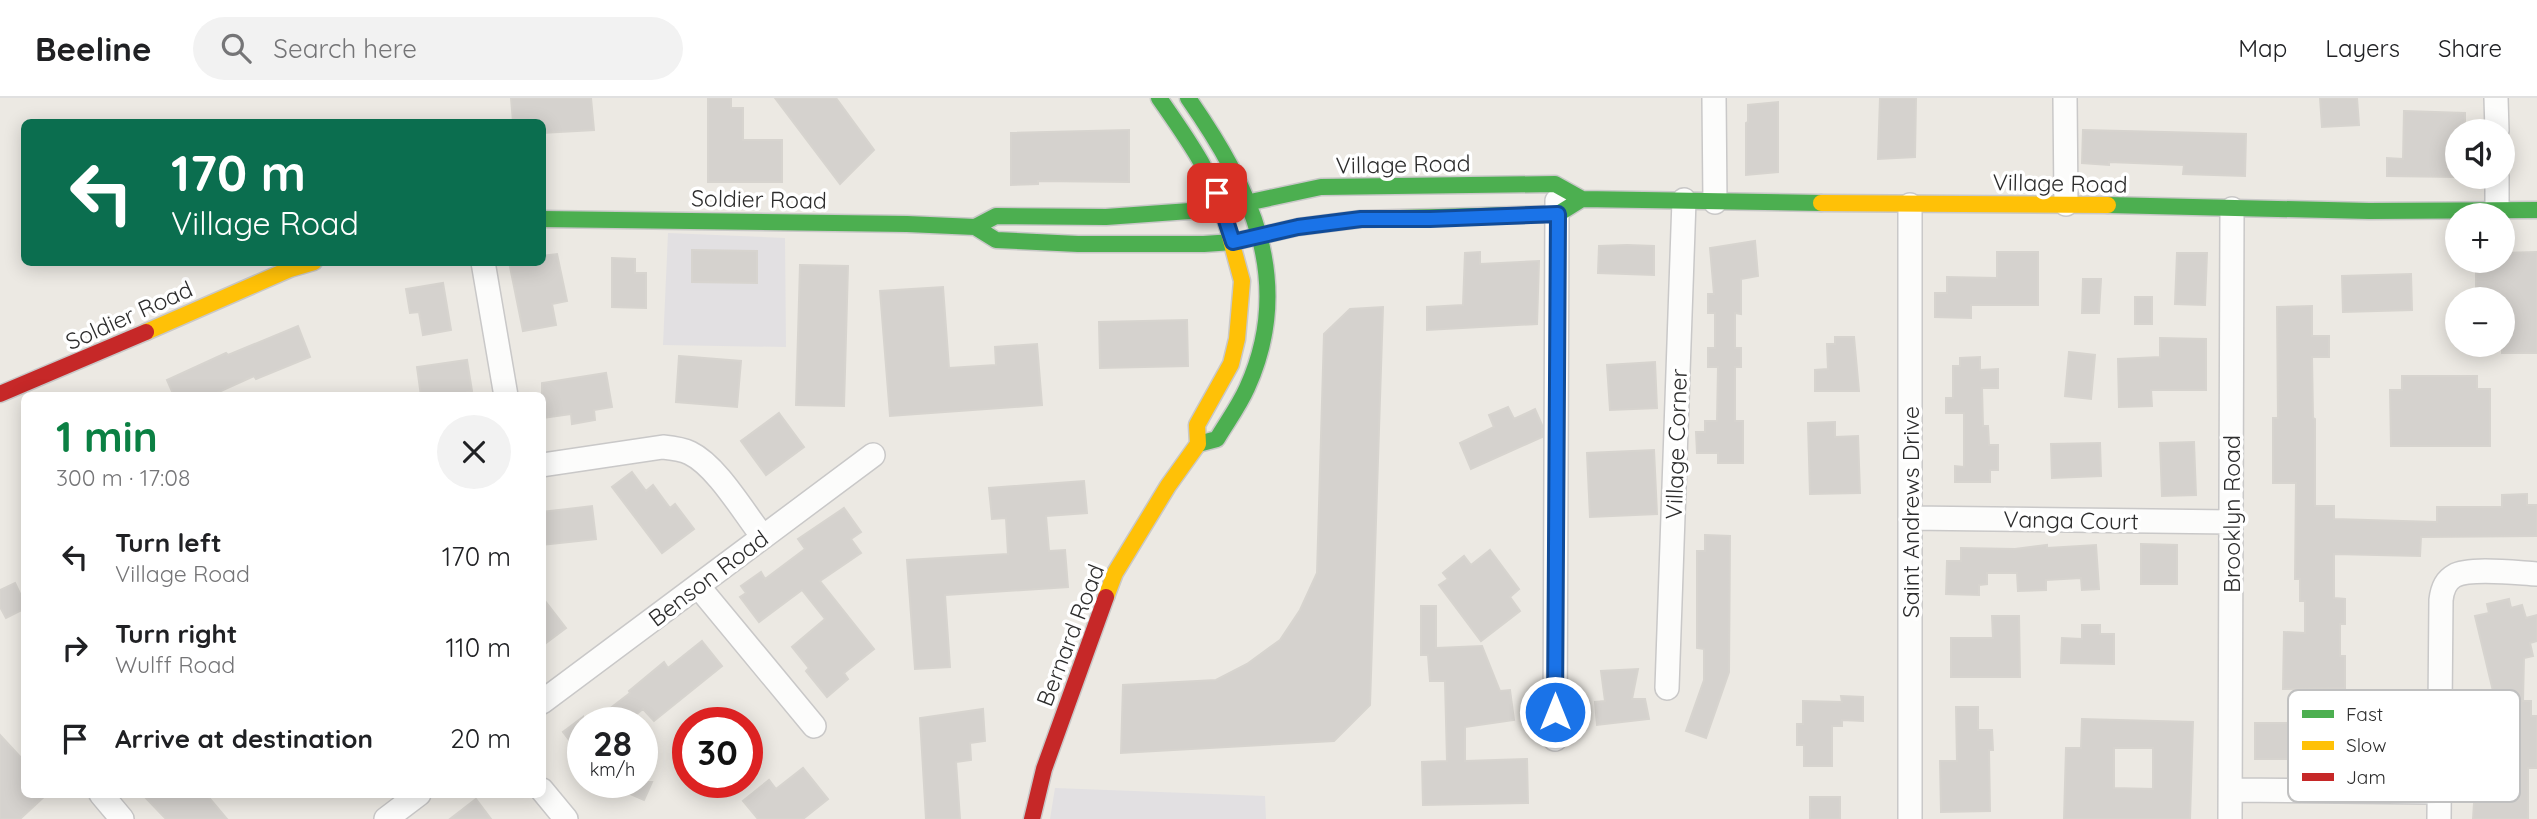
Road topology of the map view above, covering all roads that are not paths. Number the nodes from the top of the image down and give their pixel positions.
1 (1158, 98) edge
2 (1188, 98) edge
3 (1714, 98) edge
4 (2065, 98) edge
5 (2496, 98) edge
6 (2497, 119) edge
7 (1555, 184) junction
8 (1582, 199) junction
9 (1684, 200) junction
10 (1250, 202) junction
11 (1715, 202) junction
12 (2066, 204) junction
13 (1910, 205) junction
14 (1223, 209) junction
15 (2231, 209) junction
16 (2515, 209) edge
17 (2445, 210) edge
18 (2537, 210) edge
19 (1558, 214) junction
20 (546, 219) edge
21 (975, 227) junction
22 (1261, 236) junction
23 (1233, 242) junction
24 (300, 266) edge
25 (484, 266) edge
26 (505, 392) edge
27 (0, 394) edge
28 (1198, 444) junction
29 (873, 455) dead end
30 (546, 464) edge
31 (1910, 518) junction
32 (2231, 522) junction
33 (763, 537) junction
34 (2537, 573) edge
35 (698, 586) junction
36 (1667, 688) dead end
37 (2440, 690) edge
38 (546, 699) edge
39 (814, 726) dead end
40 (1555, 739) dead end
41 (2231, 790) junction
42 (2288, 791) edge
43 (546, 795) edge
44 (104, 798) edge
45 (414, 798) edge
46 (122, 819) edge
47 (386, 819) edge
48 (566, 819) edge
49 (1032, 819) edge
50 (1910, 819) edge
51 (2230, 819) edge

1 - 14 main road, Bernard Road
2 - 10 main road, Bernard Road
3 - 11 street
4 - 12 street
5 - 6 street
7 - 8 main road, Village Road
7 - 10 main road, Village Road
7 - 19 street
8 - 9 main road, Village Road
8 - 19 main road
9 - 11 main road, Village Road
9 - 36 street, Village Corner
10 - 14 main road, Village Road
10 - 22 main road, Bernard Road
11 - 13 main road, Village Road
12 - 13 main road, Village Road
12 - 15 main road, Village Road
13 - 31 street, Saint Andrews Drive
14 - 21 main road, Soldier Road
14 - 23 main road, Bernard Road
15 - 17 main road, Village Road
15 - 32 street, Brooklyn Road
16 - 18 main road, Village Road
19 - 22 main road
19 - 40 street
20 - 21 main road, Soldier Road
21 - 23 main road, Soldier Road
22 - 23 main road
22 - 28 main road, Bernard Road
23 - 28 main road, Bernard Road
24 - 27 main road, Soldier Road
25 - 26 street
28 - 49 main road, Bernard Road
29 - 33 street, Benson Road
30 - 33 street
31 - 32 street, Vanga Court
31 - 50 street, Saint Andrews Drive
32 - 41 street, Brooklyn Road
33 - 35 street, Benson Road
34 - 37 street
35 - 38 street, Benson Road
35 - 39 street
41 - 42 street
41 - 51 street, Brooklyn Road
43 - 48 street
44 - 46 street
45 - 47 street

